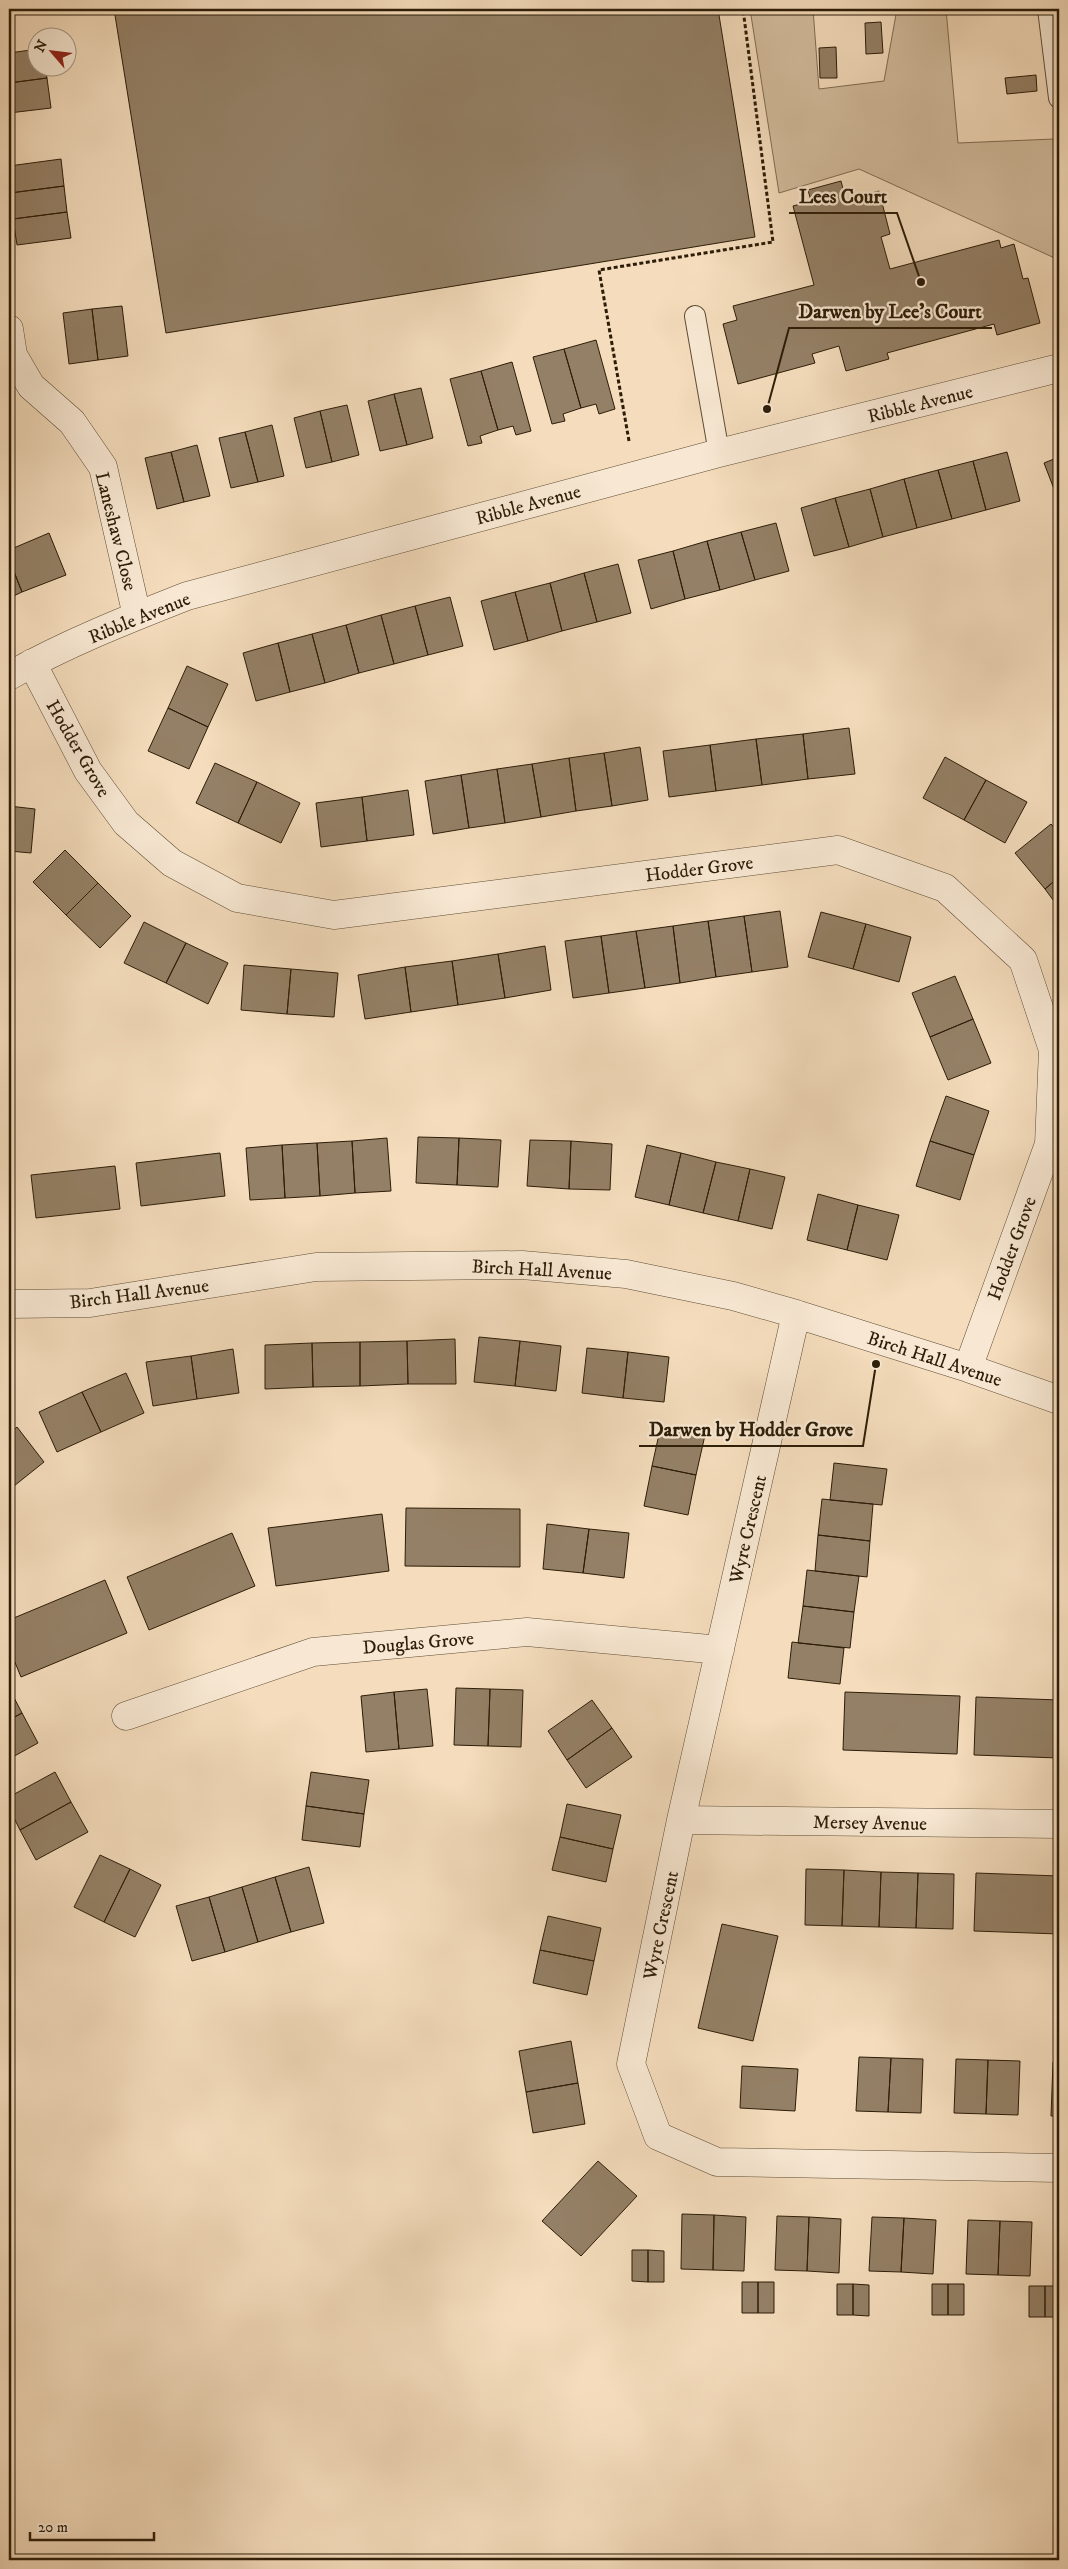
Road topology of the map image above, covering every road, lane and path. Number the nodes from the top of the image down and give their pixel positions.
1 (742, 9) edge
2 (1048, 9) edge
3 (1059, 98) edge
4 (695, 316) dead end
5 (9, 329) edge
6 (1059, 368) edge
7 (20, 389) edge
8 (719, 453) junction
9 (635, 476) junction
10 (137, 616) junction
11 (20, 670) edge
12 (9, 1304) edge
13 (796, 1314) junction
14 (968, 1368) junction
15 (1059, 1400) edge
16 (720, 1650) junction
17 (126, 1716) dead end
18 (681, 1820) junction
19 (1059, 1824) edge
20 (1059, 2168) edge

1 - 9 path
2 - 3 lane
4 - 8 lane
5 - 7 street, Laneshaw Close
6 - 8 street, Ribble Avenue
7 - 10 street, Laneshaw Close
8 - 9 street, Ribble Avenue
9 - 10 street, Ribble Avenue
10 - 11 street, Ribble Avenue
11 - 14 street, Hodder Grove
12 - 13 street, Birch Hall Avenue
13 - 14 street, Birch Hall Avenue
13 - 16 street, Wyre Crescent
14 - 15 street, Birch Hall Avenue
16 - 17 street, Douglas Grove
16 - 18 street, Wyre Crescent
18 - 19 street, Mersey Avenue
18 - 20 street, Wyre Crescent

